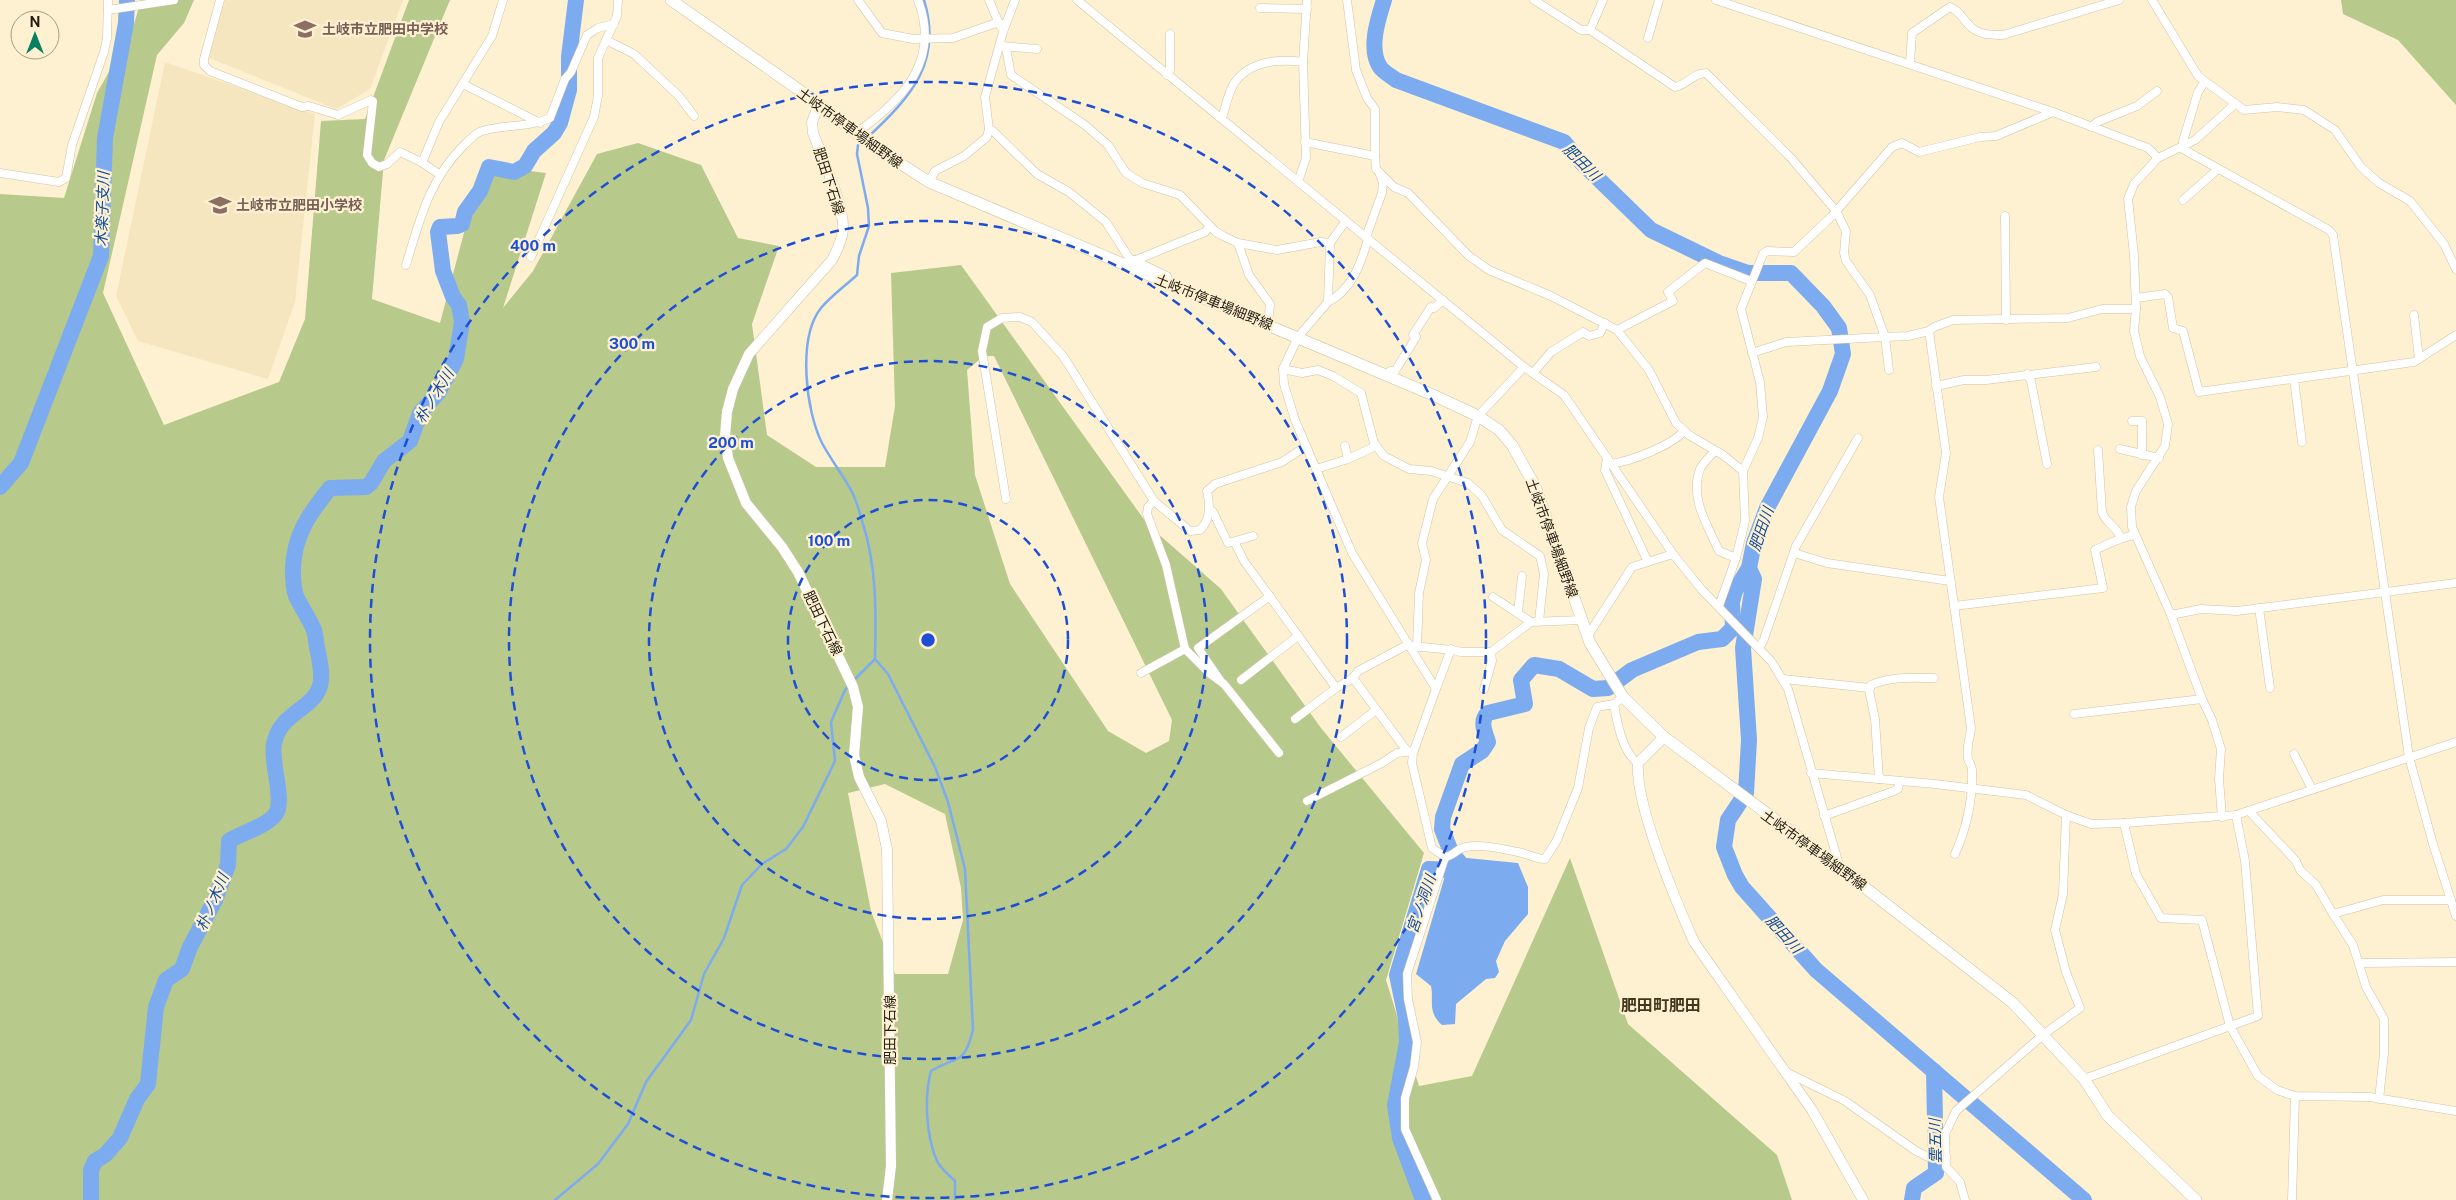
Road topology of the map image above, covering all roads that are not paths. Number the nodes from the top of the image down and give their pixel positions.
1 (108, 0) edge
2 (174, 0) edge
3 (220, 0) edge
4 (503, 0) edge
5 (618, 0) edge
6 (671, 0) edge
7 (858, 0) edge
8 (918, 0) edge
9 (989, 0) edge
10 (1015, 0) edge
11 (1077, 0) edge
12 (1307, 0) edge
13 (1347, 0) edge
14 (1534, 0) edge
15 (1604, 0) edge
16 (1658, 0) edge
17 (1716, 0) edge
18 (2119, 0) edge
19 (2152, 0) edge
20 (1260, 8) dead end
21 (1307, 9) junction
22 (108, 10) junction
23 (998, 22) junction
24 (614, 24) junction
25 (1590, 30) junction
26 (1003, 32) junction
27 (1170, 34) dead end
28 (1648, 38) dead end
29 (926, 39) junction
30 (606, 40) junction
31 (1003, 47) junction
32 (1037, 49) dead end
33 (1303, 62) junction
34 (1910, 64) junction
35 (1167, 75) junction
36 (2204, 83) junction
37 (463, 84) junction
38 (2157, 91) dead end
39 (819, 104) junction
40 (2235, 104) junction
41 (2053, 112) junction
42 (694, 116) dead end
43 (1219, 117) junction
44 (540, 123) junction
45 (2091, 127) junction
46 (989, 129) junction
47 (858, 134) junction
48 (1306, 142) junction
49 (2182, 147) junction
50 (1375, 156) junction
51 (2158, 158) junction
52 (421, 162) junction
53 (2217, 170) junction
54 (0, 173) edge
55 (1380, 173) junction
56 (439, 174) junction
57 (929, 182) junction
58 (1298, 182) junction
59 (2183, 200) dead end
60 (1836, 211) junction
61 (2005, 216) dead end
62 (1345, 222) junction
63 (1210, 226) junction
64 (1367, 238) junction
65 (1238, 243) junction
66 (1330, 243) junction
67 (531, 257) dead end
68 (1136, 260) junction
69 (406, 265) dead end
70 (2456, 269) edge
71 (1751, 280) junction
72 (1170, 285) junction
73 (2136, 298) junction
74 (1443, 300) junction
75 (1328, 302) junction
76 (2136, 309) junction
77 (2414, 316) dead end
78 (2006, 320) junction
79 (1605, 323) junction
80 (1268, 324) junction
81 (1617, 330) junction
82 (1929, 331) junction
83 (2456, 335) edge
84 (1298, 336) junction
85 (1885, 337) junction
86 (1752, 353) junction
87 (2419, 359) junction
88 (1524, 367) junction
89 (2096, 367) dead end
90 (1283, 369) junction
91 (1889, 370) dead end
92 (2354, 370) junction
93 (1532, 373) junction
94 (2027, 374) junction
95 (1387, 375) junction
96 (2294, 379) junction
97 (1936, 386) junction
98 (1478, 416) junction
99 (2132, 421) dead end
100 (1684, 431) junction
101 (1858, 438) dead end
102 (2302, 442) dead end
103 (1306, 446) junction
104 (1345, 446) dead end
105 (1376, 446) junction
106 (2120, 449) dead end
107 (2098, 450) dead end
108 (1715, 451) junction
109 (2142, 455) junction
110 (2159, 458) junction
111 (1348, 459) junction
112 (1609, 460) junction
113 (2047, 464) dead end
114 (1316, 469) junction
115 (1743, 471) junction
116 (1446, 477) junction
117 (1006, 499) dead end
118 (1154, 501) junction
119 (1209, 509) junction
120 (2135, 535) junction
121 (1253, 536) dead end
122 (2120, 537) junction
123 (1235, 542) junction
124 (1794, 553) junction
125 (1673, 554) junction
126 (1736, 558) junction
127 (1648, 562) junction
128 (1522, 576) dead end
129 (1950, 581) junction
130 (2456, 583) edge
131 (2387, 592) junction
132 (1270, 596) junction
133 (1493, 597) dead end
134 (1719, 606) junction
135 (1954, 606) junction
136 (2259, 608) junction
137 (1518, 613) junction
138 (2171, 615) junction
139 (1582, 620) junction
140 (1535, 621) junction
141 (1298, 636) junction
142 (1587, 637) junction
143 (1412, 645) junction
144 (1760, 647) junction
145 (1185, 649) junction
146 (1451, 649) junction
147 (1491, 652) junction
148 (1141, 673) dead end
149 (1353, 678) junction
150 (1934, 678) dead end
151 (1783, 679) junction
152 (1241, 680) dead end
153 (1220, 681) junction
154 (1336, 688) junction
155 (1870, 688) junction
156 (2270, 688) dead end
157 (1436, 689) junction
158 (1484, 689) dead end
159 (2202, 699) junction
160 (1619, 700) junction
161 (1376, 710) junction
162 (2074, 714) dead end
163 (1295, 719) dead end
164 (1341, 737) dead end
165 (1664, 737) junction
166 (2456, 742) edge
167 (1410, 751) junction
168 (1279, 753) dead end
169 (2294, 754) dead end
170 (2410, 756) junction
171 (1638, 763) junction
172 (1811, 773) junction
173 (1879, 779) junction
174 (1900, 781) junction
175 (1971, 788) junction
176 (2312, 789) junction
177 (1307, 801) dead end
178 (2249, 810) junction
179 (2066, 815) junction
180 (2236, 815) junction
181 (1824, 816) junction
182 (2222, 817) junction
183 (2124, 823) junction
184 (1955, 854) dead end
185 (1445, 857) junction
186 (1840, 868) junction
187 (2451, 900) junction
188 (2333, 914) junction
189 (2456, 916) edge
190 (2456, 962) edge
191 (2360, 963) junction
192 (2230, 1026) junction
193 (2044, 1034) junction
194 (1786, 1072) junction
195 (2084, 1079) junction
196 (2294, 1096) junction
197 (2379, 1099) junction
198 (2456, 1111) edge
199 (1944, 1157) junction
200 (887, 1200) edge
201 (1437, 1200) edge
202 (1863, 1200) edge
203 (1965, 1200) edge
204 (2196, 1200) edge
205 (2292, 1200) edge

1 - 22 street
2 - 22 street
3 - 52 street
4 - 37 street
5 - 24 street
6 - 39 main road, 土岐市停車場細野線
7 - 29 street
8 - 29 street
9 - 23 street
10 - 26 street
11 - 35 street
12 - 21 street
13 - 50 street
14 - 25 street
15 - 25 street
16 - 28 street
17 - 34 street
18 - 34 street
19 - 36 street
20 - 21 street
21 - 33 street
22 - 54 street
23 - 26 street
23 - 29 street
24 - 30 street
24 - 44 street
25 - 60 street
26 - 31 street
27 - 35 street
29 - 47 street
30 - 42 street
30 - 67 street
31 - 32 street
31 - 46 street
31 - 63 street
33 - 43 street
33 - 48 street
34 - 41 street
35 - 43 street
36 - 40 street
36 - 49 street
37 - 44 street
37 - 52 street
38 - 45 street
39 - 47 main road, 土岐市停車場細野線
39 - 200 main road, 肥田下石線
40 - 49 street
40 - 70 street
41 - 45 street
41 - 60 street
43 - 58 street
44 - 56 street
45 - 51 street
46 - 57 street
46 - 68 street
47 - 57 main road, 土岐市停車場細野線
48 - 50 street
48 - 58 street
49 - 51 street
49 - 53 street
50 - 55 street
51 - 73 street
52 - 56 street
53 - 59 street
53 - 92 street
55 - 64 street
55 - 79 street
56 - 69 street
57 - 72 main road, 土岐市停車場細野線
58 - 62 street
60 - 71 street
60 - 85 street
61 - 78 street
62 - 64 street
62 - 66 street
63 - 65 street
63 - 68 street
64 - 74 street
64 - 75 street
65 - 66 street
65 - 80 street
66 - 75 street
68 - 72 street
71 - 81 street
71 - 86 street
72 - 80 main road, 土岐市停車場細野線
73 - 76 street
73 - 96 street
74 - 88 street
74 - 95 street
75 - 84 street
76 - 78 street
76 - 110 street
77 - 87 street
78 - 82 street
79 - 81 street
79 - 93 street
80 - 84 main road, 土岐市停車場細野線
81 - 100 street
82 - 85 street
82 - 97 street
83 - 87 street
84 - 90 street
84 - 95 main road, 土岐市停車場細野線
85 - 86 street
85 - 91 street
86 - 115 street
87 - 92 street
88 - 93 street
88 - 98 street
89 - 94 street
90 - 103 street
90 - 105 street
92 - 96 street
92 - 131 street
93 - 112 street
94 - 97 street
94 - 113 street
95 - 98 main road, 土岐市停車場細野線
96 - 102 street
97 - 129 street
98 - 116 street
98 - 139 main road, 土岐市停車場細野線
99 - 109 street
100 - 108 street
100 - 112 street
101 - 124 street
103 - 114 street
103 - 119 street
104 - 111 street
105 - 111 street
105 - 116 street
106 - 109 street
107 - 122 street
108 - 115 street
108 - 126 street
109 - 110 street
110 - 120 street
111 - 114 street
112 - 125 street
112 - 127 street
114 - 143 street
115 - 126 street
116 - 140 street
116 - 143 street
117 - 118 street
118 - 119 street
118 - 145 street
119 - 123 street
120 - 122 street
120 - 138 street
121 - 123 street
122 - 135 street
123 - 132 street
124 - 129 street
124 - 144 street
125 - 127 street
125 - 134 street
126 - 134 street
127 - 142 street
128 - 137 street
129 - 135 street
130 - 131 street
131 - 136 street
131 - 170 street
132 - 141 street
132 - 153 street
133 - 137 street
134 - 144 street
135 - 175 street
136 - 138 street
136 - 156 street
137 - 140 street
138 - 159 street
139 - 140 street
139 - 142 main road, 土岐市停車場細野線
140 - 147 street
141 - 152 street
141 - 154 street
142 - 160 main road, 土岐市停車場細野線
143 - 146 street
143 - 149 street
143 - 157 street
144 - 151 street
145 - 148 street
145 - 153 street
146 - 147 street
146 - 157 street
147 - 158 street
149 - 154 street
149 - 161 street
150 - 155 street
151 - 155 street
151 - 172 street
153 - 168 street
154 - 163 street
155 - 173 street
157 - 167 street
159 - 162 street
159 - 182 street
160 - 165 main road, 土岐市停車場細野線
160 - 171 street
160 - 185 street
161 - 164 street
161 - 167 street
165 - 171 main road
165 - 186 main road, 土岐市停車場細野線
166 - 170 street
167 - 177 street
167 - 185 street
169 - 176 street
170 - 176 street
170 - 187 street
171 - 194 main road
172 - 173 street
172 - 181 street
173 - 174 street
174 - 175 street
174 - 181 street
175 - 179 street
175 - 184 street
176 - 178 street
178 - 180 street
178 - 188 street
179 - 183 street
179 - 193 street
180 - 182 street
180 - 192 street
181 - 186 street
182 - 183 street
183 - 192 street
185 - 201 street
186 - 193 main road, 土岐市停車場細野線
187 - 188 street
187 - 189 street
188 - 191 street
190 - 191 street
191 - 197 street
192 - 195 street
192 - 196 street
193 - 195 main road, 土岐市停車場細野線
193 - 199 street
194 - 199 street
194 - 202 main road
195 - 204 main road, 土岐市停車場細野線
196 - 197 street
196 - 205 street
197 - 198 street
199 - 203 street

